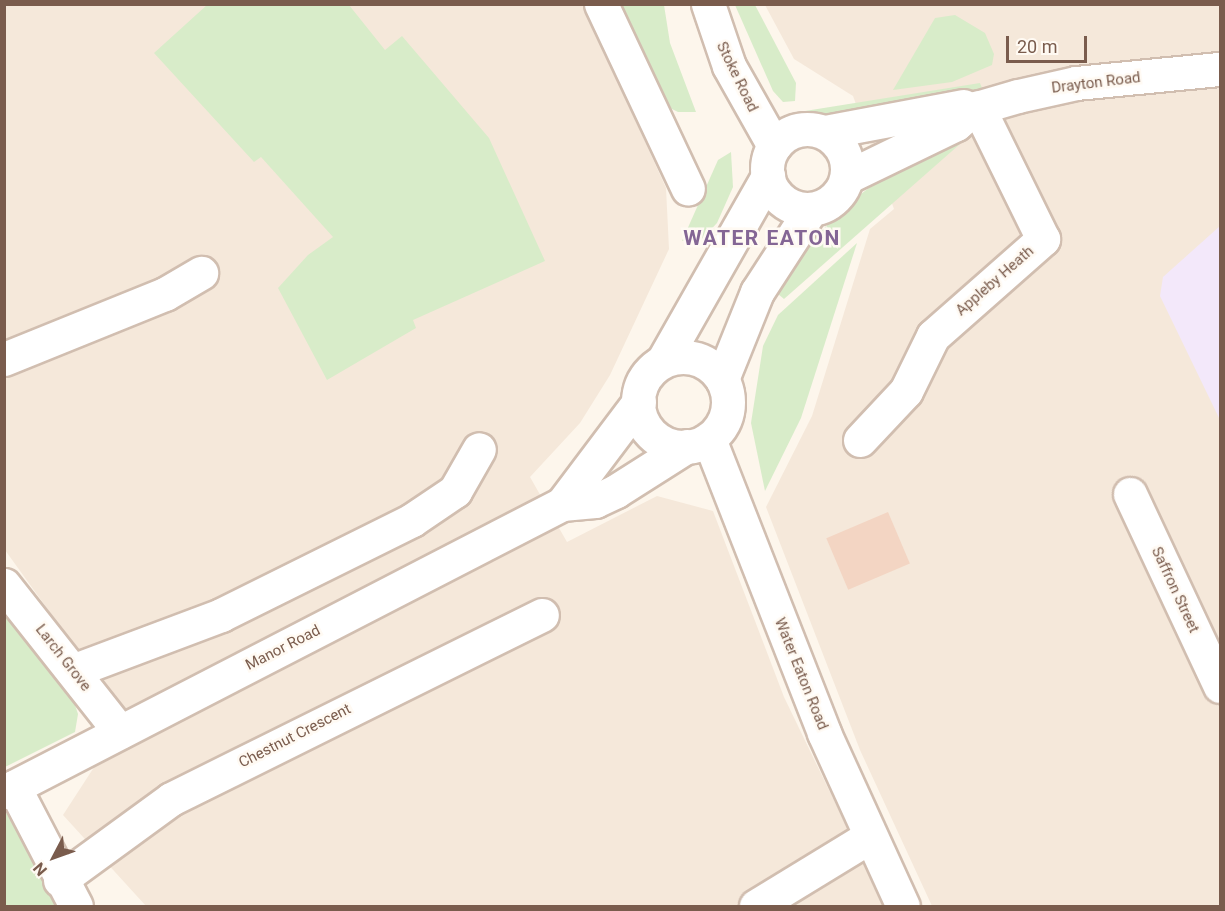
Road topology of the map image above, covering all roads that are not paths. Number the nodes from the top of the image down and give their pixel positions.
1 (601, 4) edge
2 (708, 4) edge
3 (1221, 69) edge
4 (976, 108) junction
5 (825, 132) junction
6 (771, 161) junction
7 (846, 177) junction
8 (688, 189) dead end
9 (811, 209) junction
10 (201, 273) dead end
11 (4, 359) edge
12 (663, 361) junction
13 (722, 379) junction
14 (639, 402) junction
15 (860, 440) dead end
16 (698, 443) junction
17 (479, 449) dead end
18 (1130, 494) dead end
19 (562, 504) junction
20 (4, 585) edge
21 (542, 615) dead end
22 (75, 670) junction
23 (1221, 686) edge
24 (120, 732) junction
25 (9, 790) edge
26 (869, 837) junction
27 (68, 893) edge
28 (756, 906) edge
29 (903, 906) edge

1 - 8 street
2 - 6 street, Stoke Road
3 - 4 street, Drayton Road
4 - 5 street, Drayton Road
4 - 7 street, Drayton Road
4 - 15 street, Appleby Heath
5 - 6 street
5 - 7 street
6 - 9 street
6 - 12 street
7 - 9 street
9 - 13 street
10 - 11 street
12 - 13 street
12 - 14 street
13 - 16 street
14 - 16 street
14 - 19 street, Manor Road
16 - 19 street, Manor Road
16 - 26 street, Water Eaton Road
17 - 22 street
18 - 23 street, Saffron Street
19 - 24 street, Manor Road
20 - 22 street, Larch Grove
21 - 27 street, Chestnut Crescent
22 - 24 street, Larch Grove
24 - 25 street, Manor Road
25 - 27 street, Chestnut Crescent
26 - 28 street
26 - 29 street, Water Eaton Road

